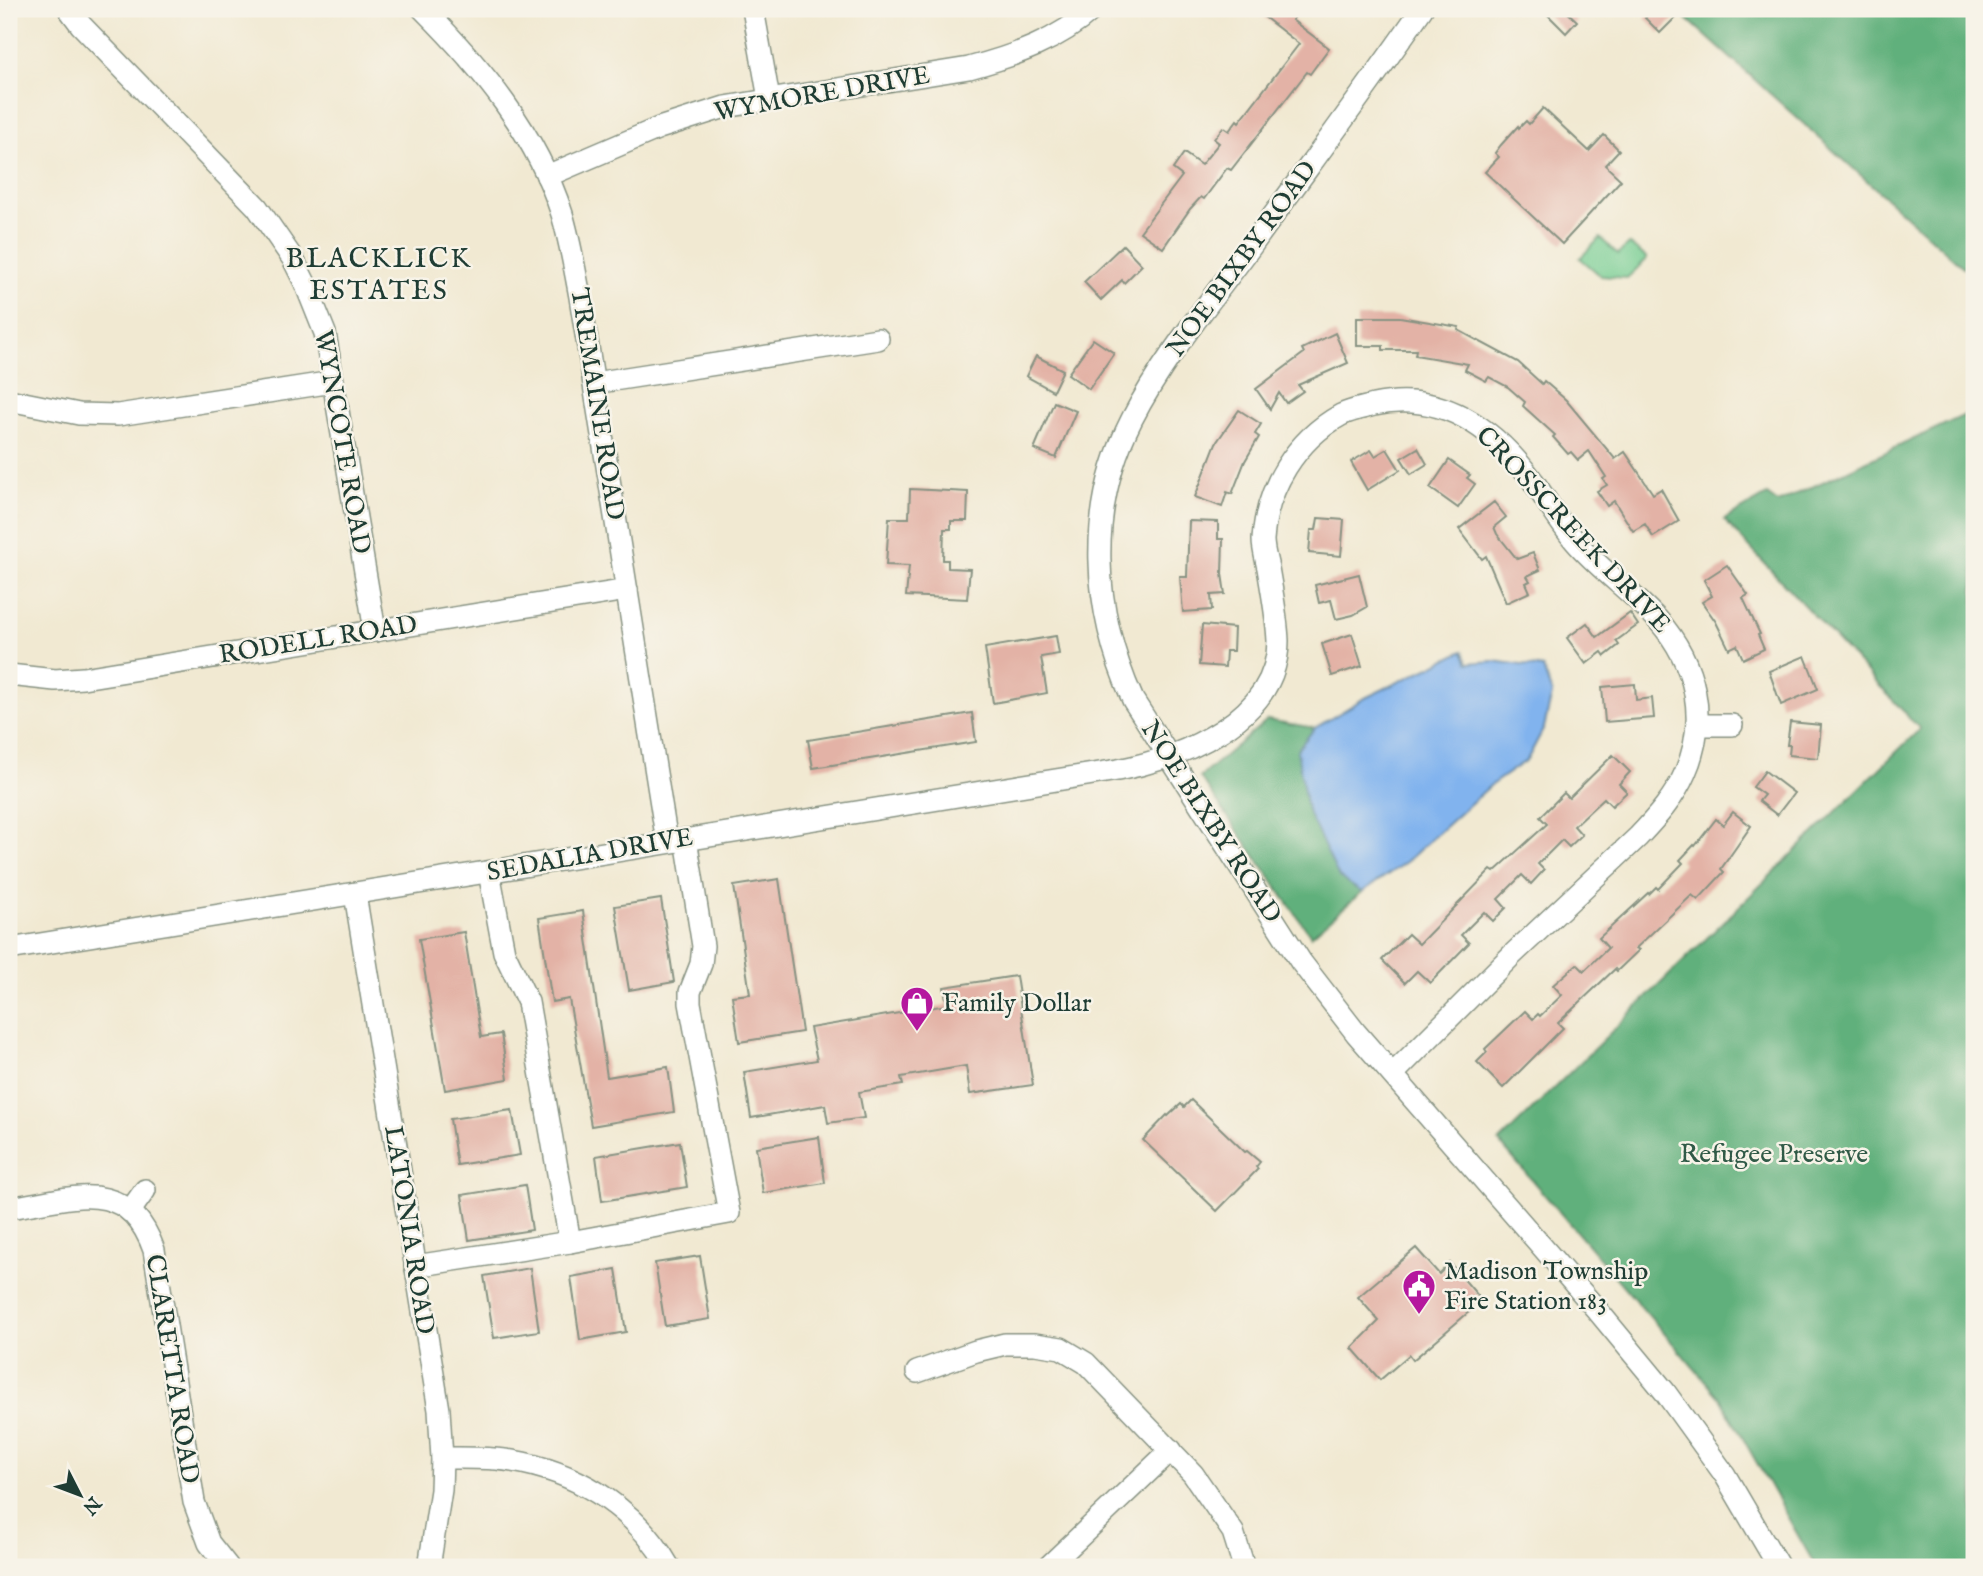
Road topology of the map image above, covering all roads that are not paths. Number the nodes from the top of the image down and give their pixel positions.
1 (69, 9) edge
2 (423, 9) edge
3 (752, 9) edge
4 (1093, 9) edge
5 (1422, 9) edge
6 (769, 99) junction
7 (547, 176) junction
8 (878, 339) dead end
9 (333, 382) junction
10 (594, 383) junction
11 (9, 400) edge
12 (627, 590) junction
13 (375, 631) junction
14 (9, 676) edge
15 (1697, 725) junction
16 (1732, 725) dead end
17 (1170, 757) junction
18 (677, 840) junction
19 (489, 872) junction
20 (355, 894) junction
21 (9, 949) edge
22 (1393, 1074) junction
23 (145, 1190) dead end
24 (9, 1208) edge
25 (130, 1211) junction
26 (570, 1242) junction
27 (415, 1266) junction
28 (917, 1372) dead end
29 (1171, 1450) junction
30 (442, 1458) junction
31 (228, 1567) edge
32 (429, 1567) edge
33 (669, 1567) edge
34 (1048, 1567) edge
35 (1244, 1567) edge
36 (1779, 1567) edge

1 - 9 street, WYNCOTE ROAD
2 - 7 street, TREMAINE ROAD
3 - 6 street
4 - 6 street, WYMORE DRIVE
5 - 17 street, NOE BIXBY ROAD
6 - 7 street, WYMORE DRIVE
7 - 10 street, TREMAINE ROAD
8 - 10 street
9 - 11 street
9 - 13 street, WYNCOTE ROAD
10 - 12 street, TREMAINE ROAD
12 - 13 street, RODELL ROAD
12 - 18 street, TREMAINE ROAD
13 - 14 street, RODELL ROAD
15 - 16 street
15 - 17 street, CROSSCREEK DRIVE
15 - 22 street, CROSSCREEK DRIVE
17 - 18 street, SEDALIA DRIVE
17 - 22 street, NOE BIXBY ROAD
18 - 19 street, SEDALIA DRIVE
18 - 26 street, TREMAINE ROAD
19 - 20 street, SEDALIA DRIVE
19 - 26 street
20 - 21 street, SEDALIA DRIVE
20 - 27 street, LATONIA ROAD
22 - 36 street, NOE BIXBY ROAD
23 - 25 street
24 - 25 street
25 - 31 street, CLARETTA ROAD
26 - 27 street
27 - 30 street, LATONIA ROAD
28 - 29 street
29 - 34 street
29 - 35 street
30 - 32 street, LATONIA ROAD
30 - 33 street

